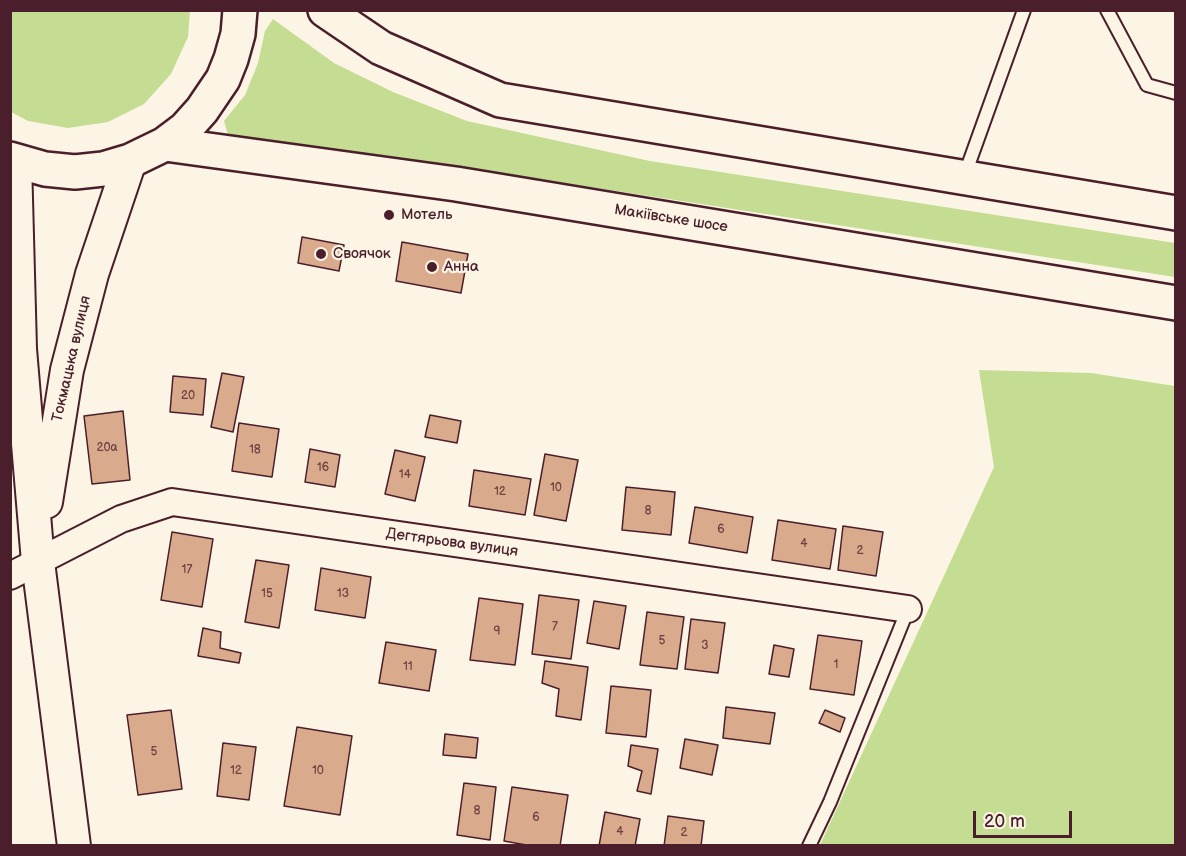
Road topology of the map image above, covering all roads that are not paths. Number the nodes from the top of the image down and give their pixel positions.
1 (240, 10) edge
2 (325, 10) edge
3 (1024, 10) edge
4 (1107, 10) edge
5 (1176, 93) edge
6 (165, 144) junction
7 (13, 160) edge
8 (130, 161) junction
9 (963, 178) junction
10 (1176, 213) edge
11 (1176, 303) edge
12 (38, 562) junction
13 (10, 576) edge
14 (908, 609) joint
15 (74, 846) edge
16 (809, 846) edge

1 - 6 main road
2 - 9 main road
3 - 9 lane
4 - 5 lane
6 - 8 main road
6 - 11 main road, Макіївське шосе
7 - 8 main road
7 - 12 street, Токмацька вулиця
8 - 12 street, Токмацька вулиця
9 - 10 main road
12 - 13 street, Дегтярьова вулиця
12 - 14 street, Дегтярьова вулиця
12 - 15 street, Токмацька вулиця
14 - 16 lane

